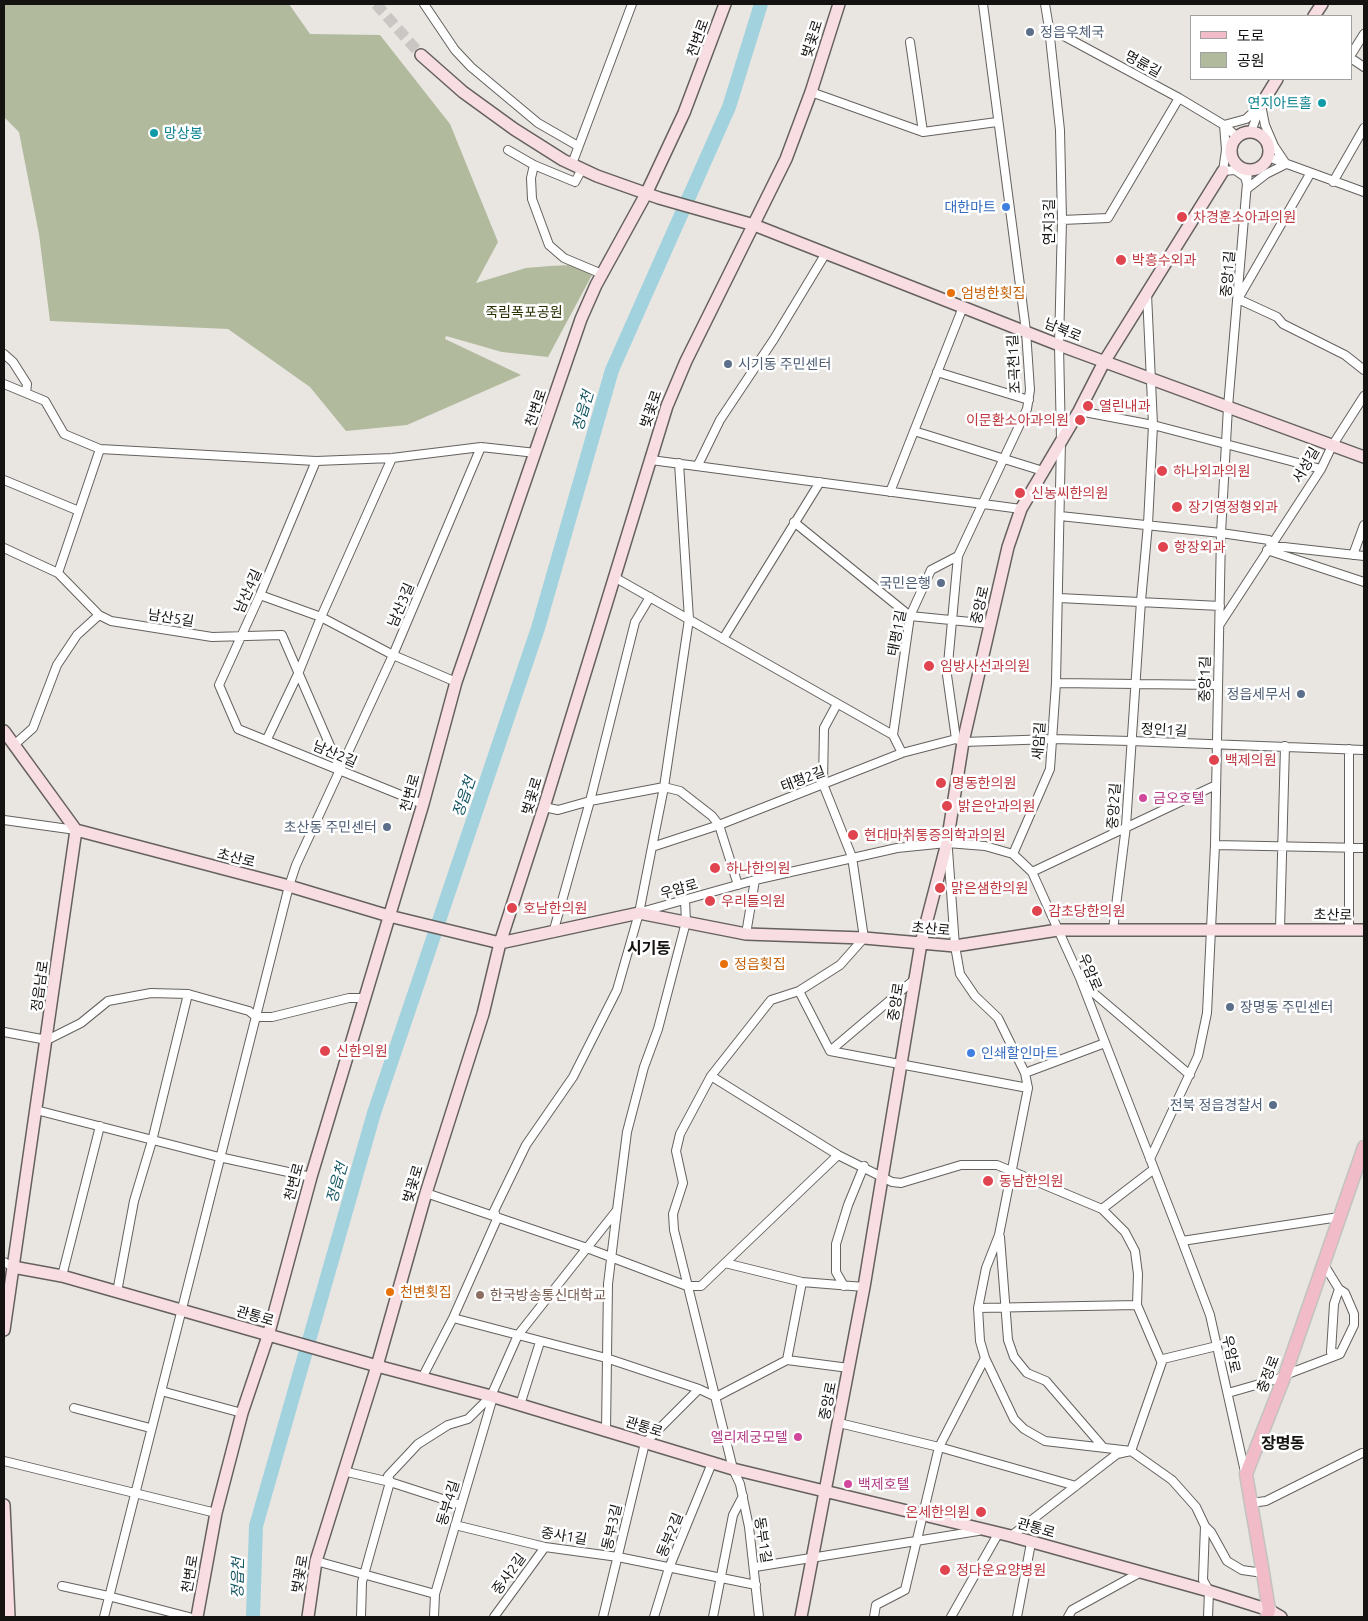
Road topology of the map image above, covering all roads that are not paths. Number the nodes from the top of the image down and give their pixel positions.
1 (424, 4) edge
2 (632, 4) edge
3 (725, 4) edge
4 (839, 4) edge
5 (984, 4) edge
6 (1045, 4) edge
7 (1322, 4) edge
8 (1315, 15) edge
9 (1050, 28) junction
10 (1364, 34) edge
11 (910, 42) dead end
12 (1353, 51) edge
13 (420, 56) tunnel mouth
14 (1353, 60) edge
15 (1364, 67) edge
16 (1275, 80) edge
17 (811, 92) junction
18 (1179, 98) junction
19 (1261, 105) junction
20 (997, 122) junction
21 (1224, 125) junction
22 (1364, 128) edge
23 (923, 132) junction
24 (1251, 132) junction
25 (1236, 138) junction
26 (578, 146) junction
27 (508, 150) dead end
28 (1268, 157) junction
29 (1235, 163) junction
30 (1286, 164) junction
31 (534, 165) junction
32 (574, 165) junction
33 (1223, 171) junction
34 (1248, 171) junction
35 (1310, 174) junction
36 (559, 176) junction
37 (1333, 182) junction
38 (1248, 188) junction
39 (1364, 192) edge
40 (646, 194) junction
41 (1062, 220) junction
42 (754, 225) junction
43 (826, 253) junction
44 (602, 274) junction
45 (1147, 291) junction
46 (1238, 300) junction
47 (963, 307) junction
48 (1026, 331) junction
49 (1059, 345) junction
50 (4, 354) edge
51 (1104, 362) junction
52 (1364, 370) edge
53 (937, 372) junction
54 (1149, 379) junction
55 (4, 384) edge
56 (26, 393) junction
57 (1364, 396) edge
58 (1029, 400) junction
59 (1228, 407) junction
60 (1079, 411) junction
61 (1153, 424) junction
62 (914, 431) junction
63 (1061, 441) junction
64 (1227, 442) junction
65 (1332, 446) junction
66 (481, 447) junction
67 (100, 449) junction
68 (536, 453) junction
69 (1364, 457) edge
70 (392, 458) junction
71 (1005, 459) junction
72 (651, 460) junction
73 (316, 462) junction
74 (679, 463) junction
75 (698, 465) junction
76 (1321, 469) junction
77 (1043, 471) junction
78 (4, 480) edge
79 (820, 482) junction
80 (890, 492) junction
81 (982, 504) junction
82 (1021, 509) junction
83 (79, 512) junction
84 (1060, 516) junction
85 (794, 522) junction
86 (1148, 524) junction
87 (1364, 525) edge
88 (1221, 532) junction
89 (4, 548) edge
90 (1269, 548) junction
91 (1352, 555) junction
92 (958, 556) junction
93 (1364, 556) edge
94 (58, 573) junction
95 (614, 577) junction
96 (1364, 582) edge
97 (260, 595) junction
98 (650, 597) junction
99 (1059, 598) junction
100 (1140, 601) junction
101 (1220, 606) junction
102 (100, 615) junction
103 (910, 616) junction
104 (321, 617) junction
105 (689, 619) junction
106 (953, 622) junction
107 (991, 624) junction
108 (1219, 625) junction
109 (240, 638) junction
110 (723, 639) junction
111 (393, 655) junction
112 (298, 674) junction
113 (456, 682) junction
114 (1056, 683) junction
115 (1135, 683) junction
116 (1218, 685) junction
117 (837, 704) junction
118 (238, 729) joint
119 (4, 731) edge
120 (892, 734) junction
121 (1052, 739) junction
122 (267, 740) junction
123 (960, 740) junction
124 (1131, 741) junction
125 (14, 745) junction
126 (1216, 745) junction
127 (1285, 746) junction
128 (1349, 749) junction
129 (1364, 750) edge
130 (902, 753) junction
131 (341, 771) junction
132 (824, 784) junction
133 (1216, 785) junction
134 (664, 788) junction
135 (590, 801) junction
136 (423, 804) junction
137 (544, 807) junction
138 (4, 820) edge
139 (719, 825) junction
140 (1126, 826) junction
141 (76, 830) junction
142 (947, 843) junction
143 (1215, 845) junction
144 (1283, 845) junction
145 (652, 847) junction
146 (1349, 847) junction
147 (1364, 848) edge
148 (1013, 854) junction
149 (852, 857) junction
150 (1032, 872) junction
151 (756, 880) junction
152 (738, 885) junction
153 (289, 886) junction
154 (685, 900) junction
155 (639, 913) junction
156 (389, 916) junction
157 (686, 922) junction
158 (1212, 928) junction
159 (1280, 929) junction
160 (1058, 930) junction
161 (1113, 930) junction
162 (1349, 930) junction
163 (1364, 930) edge
164 (552, 933) junction
165 (746, 934) junction
166 (864, 938) junction
167 (500, 943) junction
168 (921, 943) junction
169 (954, 946) junction
170 (915, 979) junction
171 (1081, 982) junction
172 (799, 991) junction
173 (188, 994) junction
174 (363, 998) junction
175 (256, 1017) junction
176 (4, 1032) edge
177 (48, 1040) junction
178 (1105, 1043) junction
179 (830, 1051) junction
180 (901, 1065) junction
181 (1025, 1073) junction
182 (1190, 1075) junction
183 (711, 1076) junction
184 (1028, 1088) junction
185 (36, 1110) junction
186 (100, 1126) junction
187 (152, 1140) junction
188 (1364, 1147) edge
189 (838, 1155) junction
190 (219, 1157) junction
191 (1150, 1159) junction
192 (864, 1166) junction
193 (1154, 1169) junction
194 (1011, 1170) junction
195 (311, 1177) junction
196 (881, 1177) junction
197 (426, 1193) junction
198 (1102, 1209) junction
199 (617, 1210) junction
200 (1339, 1217) junction
201 (497, 1219) junction
202 (1000, 1235) junction
203 (1182, 1241) junction
204 (587, 1248) junction
205 (612, 1257) junction
206 (1323, 1262) junction
207 (725, 1263) junction
208 (8, 1264) edge
209 (62, 1276) junction
210 (802, 1282) junction
211 (687, 1286) junction
212 (844, 1286) junction
213 (864, 1287) junction
214 (1339, 1288) junction
215 (117, 1292) junction
216 (1136, 1305) junction
217 (978, 1308) junction
218 (1005, 1308) junction
219 (180, 1310) junction
220 (453, 1318) junction
221 (4, 1330) edge
222 (518, 1335) junction
223 (268, 1336) junction
224 (540, 1342) junction
225 (1217, 1346) junction
226 (1340, 1354) junction
227 (606, 1358) junction
228 (984, 1358) junction
229 (787, 1360) junction
230 (1161, 1361) junction
231 (378, 1366) junction
232 (849, 1368) junction
233 (1284, 1376) junction
234 (422, 1378) junction
235 (700, 1389) junction
236 (161, 1391) junction
237 (1228, 1393) junction
238 (492, 1397) junction
239 (716, 1397) junction
240 (520, 1405) junction
241 (74, 1408) dead end
242 (242, 1413) junction
243 (839, 1424) junction
244 (150, 1428) junction
245 (606, 1431) junction
246 (645, 1443) junction
247 (940, 1447) junction
248 (1103, 1447) junction
249 (1131, 1451) junction
250 (1362, 1453) dead end
251 (4, 1461) edge
252 (712, 1462) junction
253 (733, 1469) junction
254 (343, 1471) junction
255 (1246, 1474) junction
256 (390, 1482) junction
257 (1076, 1486) junction
258 (825, 1490) junction
259 (134, 1492) junction
260 (742, 1496) junction
261 (1251, 1503) junction
262 (4, 1505) edge
263 (461, 1506) junction
264 (216, 1513) junction
265 (924, 1515) junction
266 (455, 1525) junction
267 (1205, 1526) junction
268 (983, 1530) junction
269 (998, 1534) junction
270 (1011, 1536) junction
271 (918, 1540) junction
272 (1031, 1543) junction
273 (545, 1547) junction
274 (618, 1557) junction
275 (812, 1558) junction
276 (316, 1561) junction
277 (755, 1567) junction
278 (670, 1568) junction
279 (1141, 1572) junction
280 (1264, 1573) junction
281 (366, 1574) junction
282 (720, 1579) junction
283 (756, 1585) junction
284 (62, 1586) dead end
285 (1209, 1591) junction
286 (435, 1594) junction
287 (108, 1596) junction
288 (1268, 1613) edge
289 (9, 1617) edge
290 (104, 1617) edge
291 (189, 1617) edge
292 (197, 1617) edge
293 (308, 1617) edge
294 (362, 1617) edge
295 (434, 1617) edge
296 (494, 1617) edge
297 (603, 1617) edge
298 (654, 1617) edge
299 (712, 1617) edge
300 (759, 1617) edge
301 (801, 1617) edge
302 (874, 1617) edge
303 (951, 1617) edge
304 (1016, 1617) edge
305 (1068, 1617) edge
306 (1208, 1617) edge
307 (1281, 1617) edge

1 - 26 street
2 - 26 street
3 - 40 street, 천변로
4 - 17 street, 벚꽃로
5 - 20 street, 조곡천1길
6 - 9 street, 연지3길
7 - 8 street
9 - 18 street, 명륜길
9 - 41 street, 연지3길
10 - 12 street
11 - 23 street
13 - 32 street, 남북로
14 - 15 street
16 - 19 street
17 - 23 street
17 - 42 street, 벚꽃로
18 - 21 street, 명륜길
18 - 41 street
19 - 21 street
19 - 24 street
19 - 30 street
20 - 23 street
20 - 48 street, 조곡천1길
21 - 25 street, 명륜길
21 - 33 street
22 - 37 street
24 - 25 street
24 - 28 street
25 - 29 street
26 - 32 street
27 - 31 street
28 - 30 street
28 - 34 street
29 - 33 street
29 - 34 street
30 - 35 street
30 - 38 street
31 - 36 street
31 - 44 street
32 - 36 street
32 - 36 street
32 - 40 street, 남북로
33 - 38 street
33 - 45 street, 중앙로
34 - 38 street, 중앙1길
35 - 37 street
35 - 46 street
37 - 39 street
38 - 46 street, 중앙1길
40 - 42 street, 남북로
40 - 44 street, 천변로
41 - 49 street, 연지3길
42 - 43 street, 남북로
42 - 72 street, 벚꽃로
43 - 47 street, 남북로
43 - 75 street
44 - 68 street, 천변로
45 - 51 street, 중앙로
45 - 54 street, 중앙2길
46 - 52 street
46 - 59 street, 중앙1길
47 - 48 street, 남북로
47 - 53 street
48 - 49 street, 남북로
48 - 58 street, 조곡천1길
49 - 51 street, 남북로
49 - 63 street, 연지3길
50 - 56 street
51 - 54 street, 남북로
51 - 60 street, 중앙로
53 - 58 street
53 - 62 street
54 - 59 street, 남북로
54 - 61 street, 중앙2길
55 - 56 street
56 - 67 street
57 - 65 street, 서성길
58 - 71 street, 조곡천1길
59 - 64 street, 중앙1길
59 - 65 street, 남북로
60 - 61 street
60 - 63 street, 중앙로
61 - 64 street
61 - 86 street, 중앙2길
62 - 71 street
62 - 80 street
63 - 77 street, 중앙로
63 - 84 street, 새암길
64 - 76 street
64 - 88 street, 중앙1길
65 - 69 street, 남북로
65 - 76 street, 서성길
66 - 68 street
66 - 70 street
66 - 111 street, 남산3길
67 - 73 street
67 - 83 street
68 - 113 street, 천변로
70 - 73 street
70 - 104 street
71 - 77 street
71 - 81 street, 조곡천1길
72 - 74 street
72 - 95 street, 벚꽃로
73 - 97 street, 남산4길
74 - 75 street
74 - 105 street
75 - 79 street
76 - 90 street, 서성길
77 - 82 street, 중앙로
78 - 83 street
79 - 80 street
79 - 85 street
80 - 81 street
81 - 82 street
81 - 92 street, 조곡천1길
82 - 107 street, 중앙로
83 - 94 street
84 - 86 street
84 - 99 street, 새암길
85 - 103 street
85 - 110 street
86 - 88 street
86 - 100 street, 중앙2길
87 - 91 street
88 - 90 street
88 - 101 street, 중앙1길
89 - 94 street
90 - 91 street
90 - 96 street
90 - 108 street, 서성길
91 - 93 street
92 - 103 street, 태평1길
92 - 106 street, 조곡천1길
94 - 102 street, 남산5길
95 - 98 street
95 - 137 street, 벚꽃로
97 - 104 street
97 - 109 street, 남산4길
98 - 105 street
98 - 135 street
99 - 100 street
99 - 114 street, 새암길
100 - 101 street
100 - 115 street, 중앙2길
101 - 108 street, 중앙1길
102 - 109 street, 남산5길
102 - 125 street
103 - 106 street
103 - 120 street, 태평1길
104 - 111 street
104 - 112 street
105 - 110 street
105 - 134 street
106 - 107 street
106 - 123 street, 조곡천1길
107 - 123 street, 중앙로
108 - 116 street, 중앙1길
109 - 112 street, 남산5길
109 - 118 street, 남산4길
110 - 117 street
111 - 113 street
111 - 131 street, 남산3길
112 - 122 street
112 - 131 street, 남산5길
113 - 136 street, 천변로
114 - 115 street
114 - 121 street, 새암길
115 - 116 street
115 - 124 street, 중앙2길
116 - 126 street, 중앙1길
117 - 120 street
117 - 132 street
118 - 122 street, 남산2길
119 - 125 street
120 - 130 street
121 - 123 street, 정인1길
121 - 124 street, 정인1길
121 - 148 street, 새암길
122 - 131 street, 남산2길
123 - 130 street, 태평2길
123 - 142 street, 중앙로
124 - 126 street, 정인1길
124 - 140 street, 중앙2길
125 - 141 street
126 - 127 street, 정인1길
126 - 133 street, 중앙1길
127 - 128 street, 정인1길
127 - 144 street
128 - 129 street, 정인1길
128 - 146 street
130 - 132 street, 태평2길
131 - 136 street, 남산2길
131 - 153 street, 남산3길
132 - 139 street, 태평2길
132 - 149 street
133 - 140 street
133 - 143 street, 중앙1길
134 - 135 street
134 - 139 street
134 - 145 street
135 - 137 street
135 - 164 street
136 - 156 street, 천변로
137 - 167 street, 벚꽃로
138 - 141 street
139 - 145 street, 태평2길
139 - 152 street
140 - 150 street
140 - 161 street, 중앙2길
141 - 153 street, 초산로
141 - 177 street, 정읍남로
142 - 148 street, 우암로
142 - 149 street, 우암로
142 - 168 street, 중앙로
142 - 169 street
143 - 144 street
143 - 158 street, 중앙1길
144 - 146 street
144 - 159 street
145 - 155 street
146 - 147 street
146 - 162 street
148 - 150 street, 우암로
149 - 151 street, 우암로
149 - 166 street
150 - 160 street, 우암로
151 - 152 street, 우암로
151 - 165 street
152 - 154 street, 우암로
153 - 156 street, 초산로
153 - 175 street, 남산3길
154 - 155 street, 우암로
154 - 157 street
155 - 157 street, 초산로
155 - 164 street, 초산로
155 - 201 street
156 - 167 street, 초산로
156 - 174 street, 천변로
157 - 165 street, 초산로
157 - 199 street
158 - 159 street, 초산로
158 - 161 street, 초산로
158 - 182 street, 중앙1길
159 - 162 street, 초산로
160 - 161 street, 초산로
160 - 169 street, 초산로
160 - 171 street, 우암로
162 - 163 street, 초산로
164 - 167 street, 초산로
165 - 166 street, 초산로
166 - 168 street, 초산로
166 - 172 street, 동부1길
167 - 197 street, 벚꽃로
168 - 169 street, 초산로
168 - 170 street, 중앙로
169 - 181 street
170 - 179 street
170 - 180 street, 중앙로
171 - 178 street, 우암로
171 - 182 street
172 - 179 street
172 - 183 street, 동부1길
173 - 175 street
173 - 177 street
173 - 187 street
174 - 175 street
174 - 195 street, 천변로
175 - 190 street, 남산3길
176 - 177 street
177 - 185 street, 정읍남로
178 - 181 street
178 - 191 street, 우암로
179 - 180 street
180 - 184 street
180 - 196 street, 중앙로
181 - 184 street
182 - 191 street, 중앙1길
183 - 189 street
183 - 211 street, 동부1길
184 - 194 street
185 - 186 street
185 - 208 street, 정읍남로
186 - 187 street
186 - 209 street
187 - 190 street
187 - 215 street
188 - 200 main road, 충정로
189 - 192 street
189 - 207 street
190 - 195 street
190 - 219 street, 남산3길
191 - 193 street, 우암로
192 - 196 street
192 - 212 street
193 - 198 street
193 - 203 street, 우암로
194 - 196 street
194 - 198 street
194 - 202 street
195 - 223 street, 천변로
196 - 213 street, 중앙로
197 - 201 street
197 - 231 street, 벚꽃로
198 - 216 street
199 - 204 street
199 - 205 street
200 - 203 street
200 - 206 main road, 충정로
201 - 204 street
201 - 220 street
202 - 217 street
202 - 218 street
203 - 225 street, 우암로
204 - 205 street
204 - 222 street
205 - 211 street
205 - 227 street
206 - 214 street
206 - 233 main road, 충정로
207 - 210 street
207 - 211 street
208 - 209 street, 관통로
208 - 221 street, 정읍남로
209 - 215 street, 관통로
210 - 212 street
210 - 229 street
211 - 239 street, 동부1길
212 - 213 street
213 - 232 street, 중앙로
214 - 226 street
214 - 226 street
215 - 219 street, 관통로
216 - 218 street
216 - 230 street
217 - 218 street
217 - 228 street
218 - 248 street
219 - 223 street, 관통로
219 - 236 street, 남산3길
220 - 222 street
220 - 234 street
222 - 224 street
222 - 238 street
223 - 231 street, 관통로
223 - 242 street, 천변로
224 - 227 street
224 - 240 street
225 - 230 street
225 - 237 street, 우암로
226 - 233 street
227 - 235 street
227 - 245 street
228 - 247 street
228 - 248 street
229 - 232 street
229 - 239 street
230 - 249 street
231 - 234 street, 관통로
231 - 254 street, 벚꽃로
232 - 243 street, 중앙로
233 - 237 street
233 - 255 main road, 충정로
234 - 238 street, 관통로
235 - 239 street
235 - 246 street
236 - 242 street
236 - 244 street, 남산3길
237 - 255 street, 우암로
238 - 240 street, 관통로
238 - 256 street
238 - 263 street, 동부4길
239 - 253 street, 동부1길
240 - 245 street, 관통로
241 - 244 street
242 - 264 street, 천변로
243 - 247 street
243 - 258 street, 중앙로
244 - 259 street, 남산3길
245 - 246 street, 관통로
246 - 252 street, 관통로
246 - 274 street, 동부3길
247 - 257 street
247 - 265 street
248 - 249 street
249 - 257 street
249 - 267 street
250 - 261 street
251 - 259 street
252 - 253 street, 관통로
252 - 278 street, 동부2길
253 - 258 street, 관통로
253 - 260 street, 동부1길
254 - 256 street
254 - 276 street, 벚꽃로
255 - 261 main road
256 - 263 street
256 - 281 street
257 - 270 street
258 - 265 street, 관통로
258 - 275 street, 중앙로
259 - 264 street
259 - 287 street, 남산3길
260 - 277 street, 동부1길
260 - 282 street
261 - 280 main road
262 - 289 street
263 - 266 street, 동부4길
264 - 292 street, 천변로
265 - 268 street, 관통로
265 - 271 street
266 - 273 street, 중사1길
266 - 286 street, 동부4길
267 - 280 street
267 - 285 street
268 - 269 street, 관통로
268 - 271 street
269 - 270 street, 관통로
269 - 303 street
270 - 272 street, 관통로
271 - 275 street
271 - 302 street
272 - 279 street, 관통로
272 - 304 street
273 - 274 street, 중사1길
273 - 296 street, 중사2길
274 - 278 street, 중사1길
274 - 297 street, 동부3길
275 - 277 street
275 - 301 street, 중앙로
276 - 281 street
276 - 293 street, 벚꽃로
277 - 283 street, 동부1길
278 - 282 street, 중사1길
278 - 298 street, 동부2길
279 - 285 street, 관통로
279 - 305 street
280 - 288 main road
281 - 286 street
281 - 294 street
282 - 283 street, 중사1길
282 - 299 street
283 - 300 street, 동부1길
284 - 287 street
285 - 288 street, 관통로
285 - 306 street
286 - 295 street, 동부4길
287 - 290 street, 남산3길
287 - 291 street
288 - 307 street, 관통로

